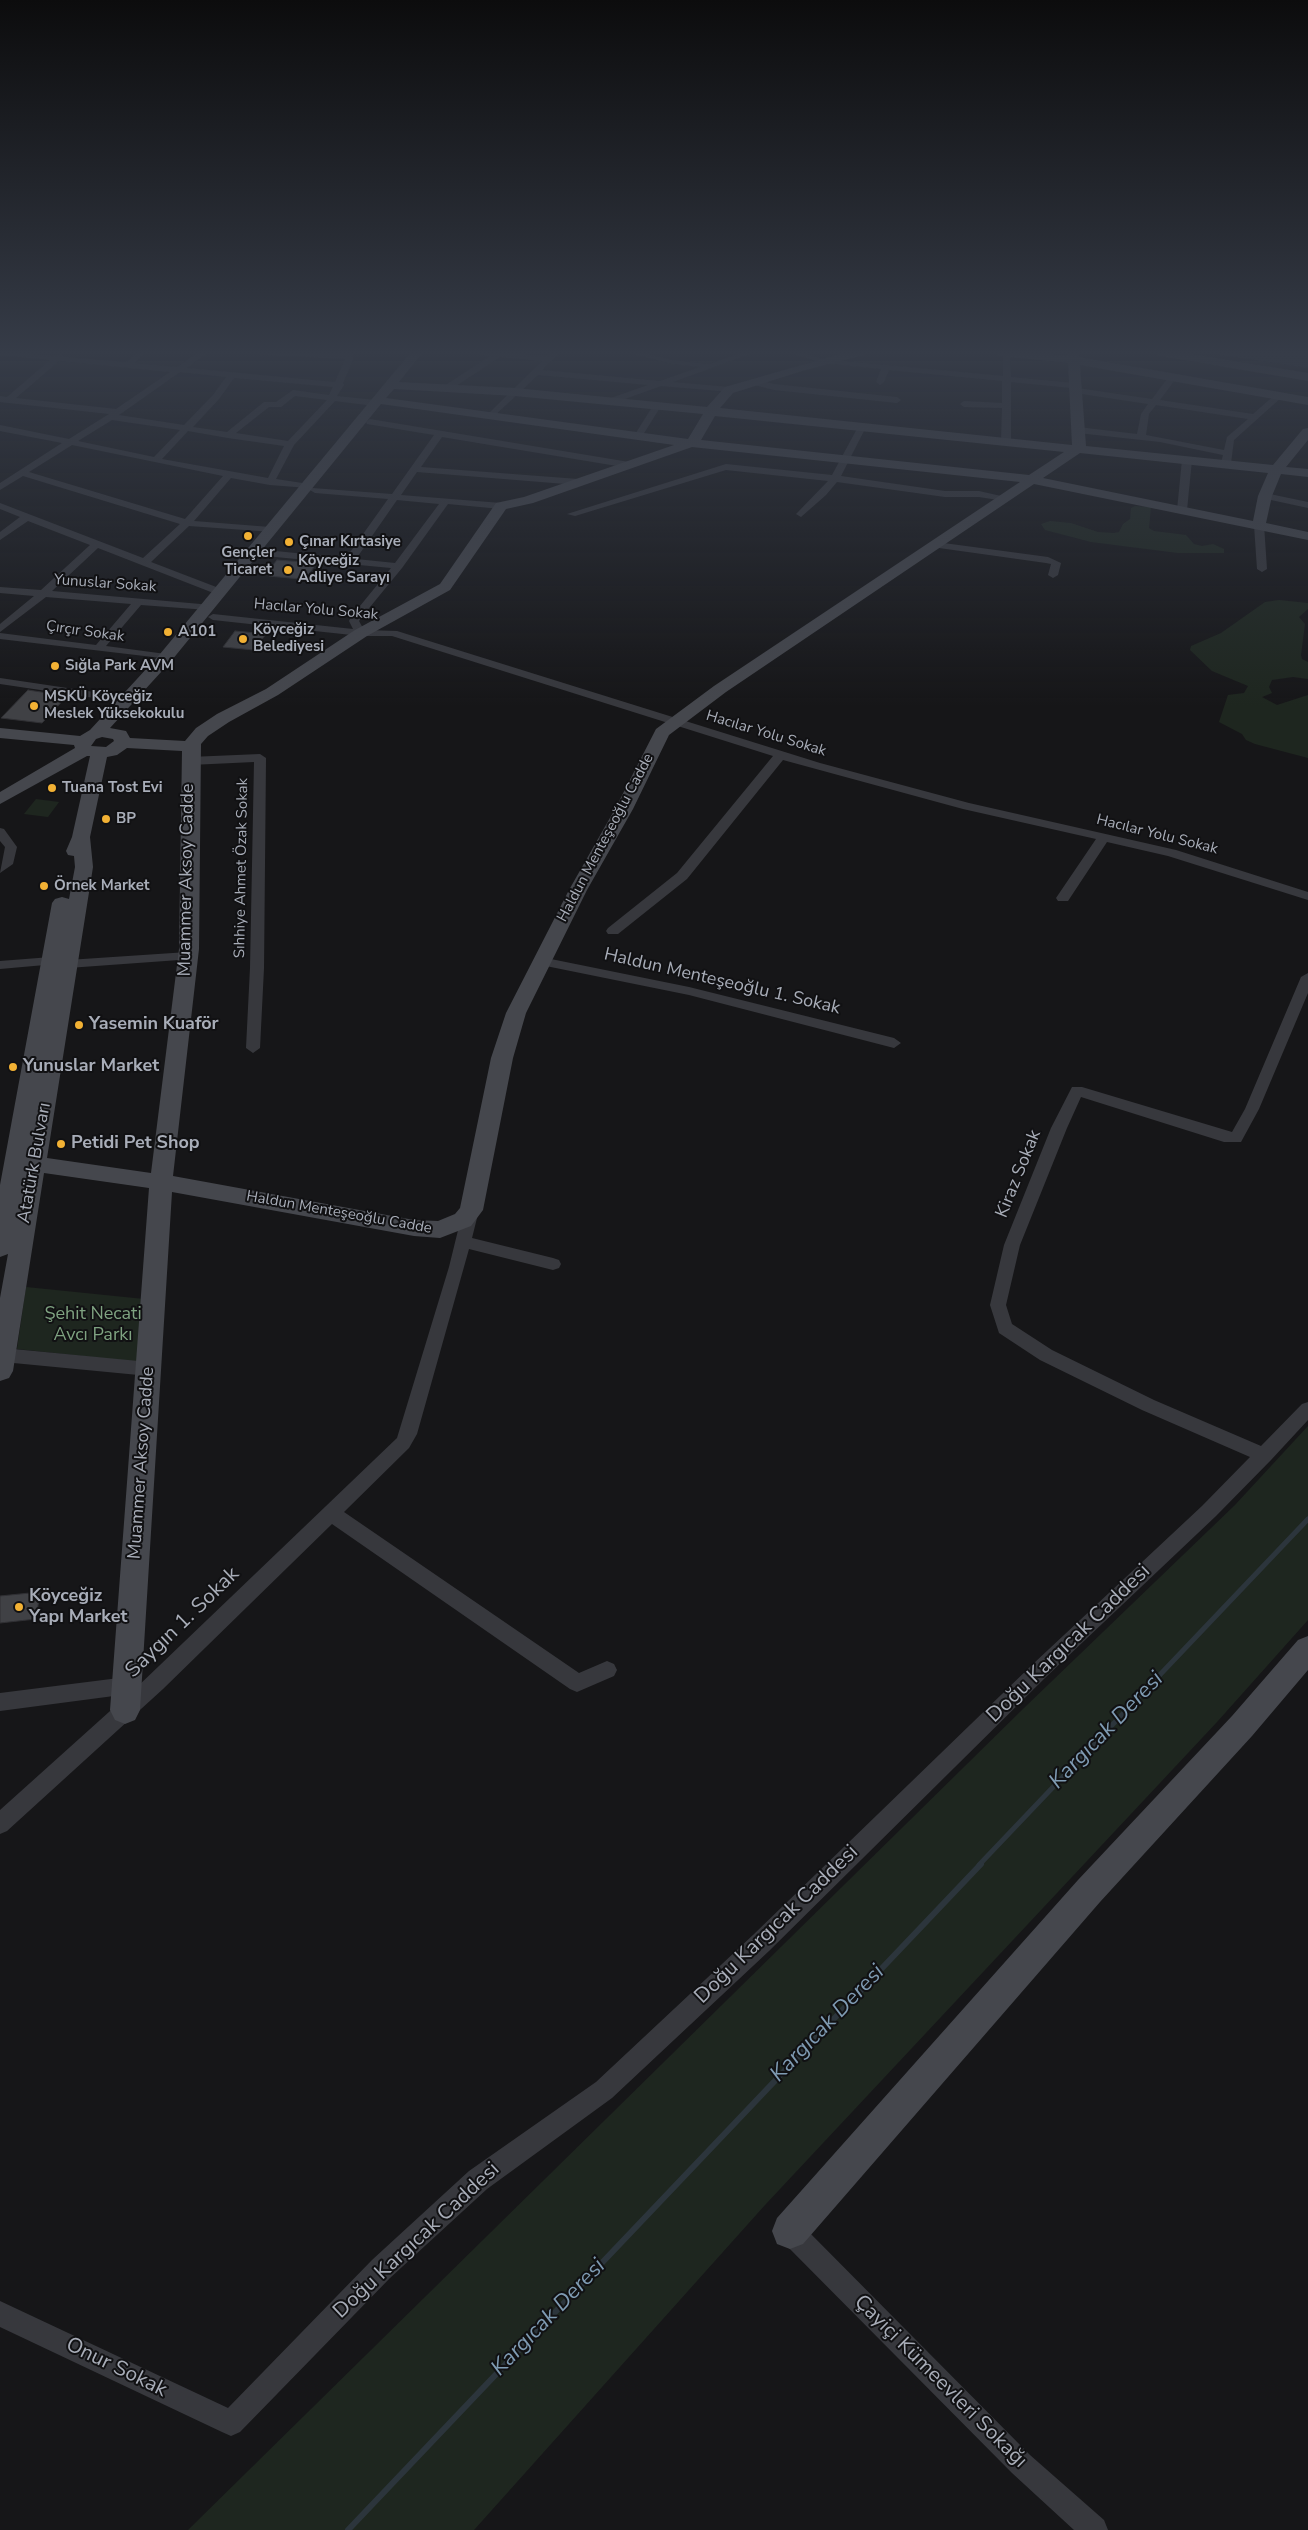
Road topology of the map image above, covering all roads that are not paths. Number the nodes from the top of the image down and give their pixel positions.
1 (28, 470) edge
2 (206, 470) edge
3 (276, 470) edge
4 (326, 470) edge
5 (327, 470) edge
6 (413, 470) edge
7 (427, 470) edge
8 (614, 470) edge
9 (716, 470) edge
10 (756, 470) edge
11 (840, 470) edge
12 (945, 470) edge
13 (1048, 470) edge
14 (1186, 470) edge
15 (1276, 470) joint
16 (1308, 473) edge
17 (22, 474) junction
18 (230, 475) junction
19 (835, 478) junction
20 (1034, 480) junction
21 (270, 482) junction
22 (578, 482) junction
23 (0, 487) edge
24 (311, 488) junction
25 (1265, 496) junction
26 (394, 497) junction
27 (1005, 498) junction
28 (445, 502) junction
29 (1308, 505) edge
30 (0, 506) edge
31 (501, 506) junction
32 (1182, 510) junction
33 (572, 514) dead end
34 (800, 514) dead end
35 (27, 517) junction
36 (187, 523) junction
37 (1259, 526) junction
38 (270, 530) junction
39 (1308, 536) edge
40 (0, 537) edge
41 (96, 544) junction
42 (936, 545) junction
43 (265, 553) junction
44 (349, 561) junction
45 (144, 563) junction
46 (398, 566) junction
47 (1262, 570) dead end
48 (1054, 575) dead end
49 (0, 590) edge
50 (220, 592) junction
51 (43, 594) junction
52 (139, 602) junction
53 (211, 612) junction
54 (0, 629) edge
55 (361, 632) junction
56 (0, 636) edge
57 (98, 649) junction
58 (166, 658) junction
59 (0, 681) edge
60 (128, 700) junction
61 (674, 722) junction
62 (0, 733) edge
63 (121, 739) junction
64 (91, 744) junction
65 (190, 754) junction
66 (780, 756) junction
67 (0, 799) edge
68 (0, 832) edge
69 (1104, 838) junction
70 (4, 866) edge
71 (1308, 896) edge
72 (1063, 898) dead end
73 (613, 931) dead end
74 (188, 956) junction
75 (542, 961) junction
76 (59, 963) junction
77 (0, 965) edge
78 (1308, 976) edge
79 (894, 1043) dead end
80 (253, 1048) dead end
81 (17, 1166) edge
82 (161, 1182) junction
83 (471, 1210) junction
84 (465, 1242) junction
85 (0, 1248) edge
86 (553, 1264) dead end
87 (1, 1363) edge
88 (149, 1370) junction
89 (1308, 1409) edge
90 (1264, 1455) junction
91 (331, 1513) junction
92 (1308, 1649) edge
93 (608, 1670) dead end
94 (126, 1686) junction
95 (0, 1702) edge
96 (125, 1710) junction
97 (0, 1824) edge
98 (790, 2231) joint
99 (0, 2314) edge
100 (231, 2423) joint
101 (1094, 2530) edge

1 - 17 street
2 - 18 street
3 - 21 street
4 - 24 street
5 - 24 street
6 - 26 street
7 - 22 street
8 - 22 street
9 - 33 street
10 - 19 street
11 - 19 street
12 - 20 street
13 - 20 street, Haldun Menteşeoğlu Cadde
14 - 32 street
15 - 16 street
15 - 25 street
17 - 23 street
17 - 36 street
18 - 21 street
18 - 36 street
19 - 27 street
19 - 34 street
20 - 27 street, Haldun Menteşeoğlu Cadde
20 - 32 street
21 - 24 street
22 - 31 street
24 - 26 street
24 - 38 street
24 - 43 street
25 - 29 street
25 - 37 street
26 - 28 street
26 - 44 street
27 - 42 street, Haldun Menteşeoğlu Cadde
28 - 31 street
28 - 46 street
30 - 35 street
31 - 55 street
32 - 37 street
35 - 40 street
35 - 41 street
36 - 38 street
36 - 45 street
37 - 39 street
37 - 47 street
38 - 50 street
41 - 45 street
41 - 51 street
42 - 48 street
42 - 61 street, Haldun Menteşeoğlu Cadde
43 - 44 street
43 - 53 street
44 - 46 street
45 - 50 street
46 - 55 street
49 - 51 street, Yunuslar Sokak
50 - 53 street
51 - 52 street, Yunuslar Sokak
51 - 54 street
52 - 53 street, Yunuslar Sokak
52 - 57 street
53 - 55 street, Hacılar Yolu Sokak
53 - 58 street
53 - 63 street
55 - 61 street, Hacılar Yolu Sokak
55 - 65 street
56 - 57 street, Çırçır Sokak
57 - 58 street, Çırçır Sokak
58 - 60 street
59 - 60 street
60 - 64 street
61 - 66 street, Hacılar Yolu Sokak
61 - 75 street, Haldun Menteşeoğlu Cadde
62 - 64 street
63 - 64 street
63 - 65 street
64 - 67 street
64 - 76 street, Atatürk Bulvarı
65 - 74 street, Muammer Aksoy Cadde
65 - 80 street, Sıhhiye Ahmet Özak Sokak
66 - 69 street, Hacılar Yolu Sokak
66 - 73 street
68 - 70 street
69 - 71 street, Hacılar Yolu Sokak
69 - 72 street
74 - 76 street
74 - 82 street, Muammer Aksoy Cadde
75 - 79 street, Haldun Menteşeoğlu 1. Sokak
75 - 83 street, Haldun Menteşeoğlu Cadde
76 - 77 street
76 - 81 street, Atatürk Bulvarı
78 - 90 street, Kiraz Sokak
81 - 82 street, Haldun Menteşeoğlu Cadde
81 - 85 main road, Atatürk Bulvarı
81 - 87 street, Atatürk Bulvarı
82 - 83 street, Haldun Menteşeoğlu Cadde
82 - 88 street, Muammer Aksoy Cadde
83 - 84 street, Saygın 1. Sokak
84 - 86 street
84 - 91 street, Saygın 1. Sokak
87 - 88 street
88 - 94 street, Muammer Aksoy Cadde
89 - 90 street, Doğu Kargıcak Caddesi
90 - 100 street, Doğu Kargıcak Caddesi
91 - 93 street
91 - 96 street, Saygın 1. Sokak
92 - 98 street
94 - 95 street
94 - 96 street, Muammer Aksoy Cadde
96 - 97 street, Saygın 1. Sokak
98 - 101 street, Çayiçi Kümeevleri Sokağı
99 - 100 street, Onur Sokak

